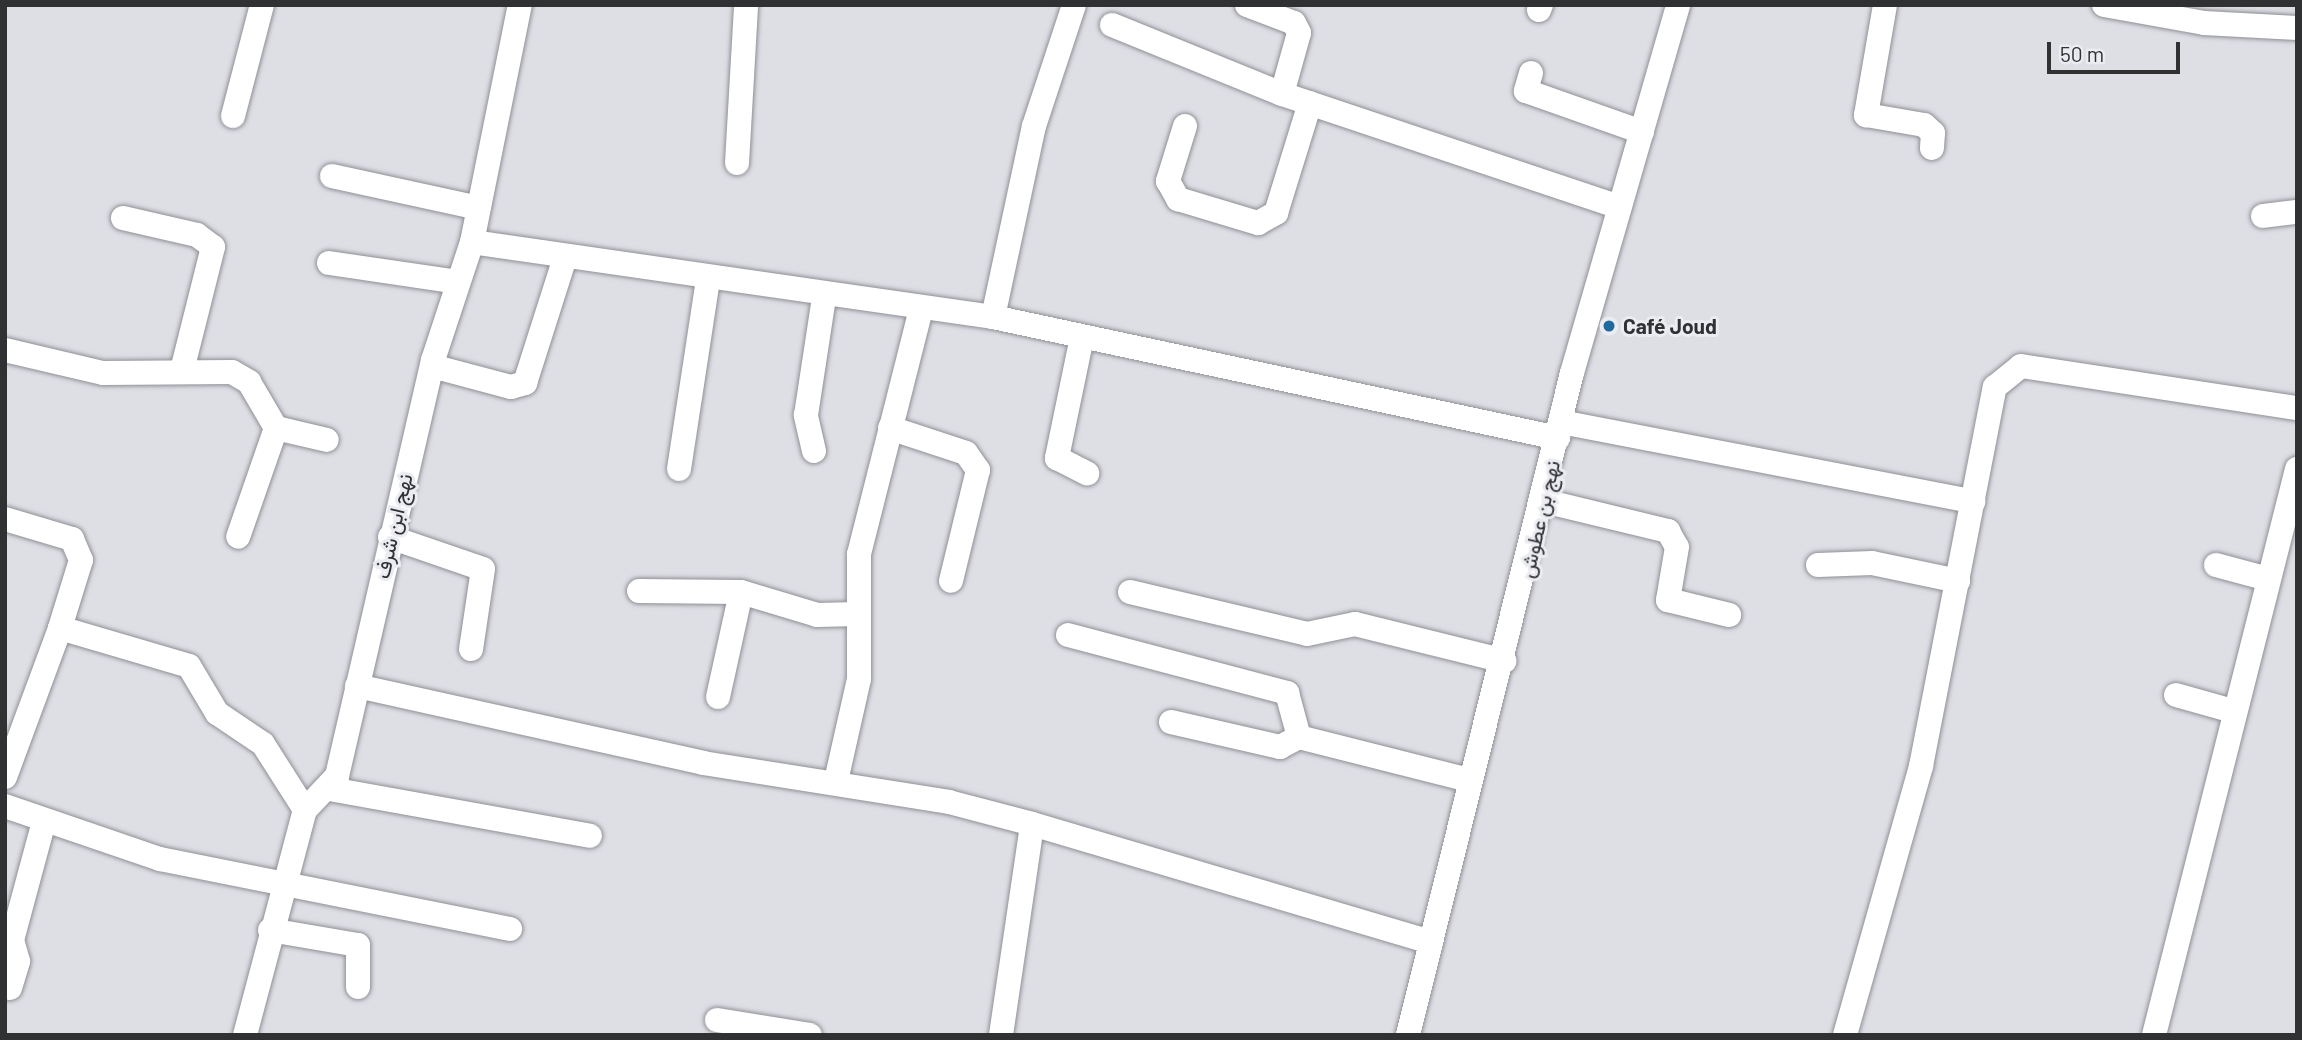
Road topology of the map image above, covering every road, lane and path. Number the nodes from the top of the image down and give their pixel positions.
1 (262, 5) edge
2 (520, 5) edge
3 (747, 5) edge
4 (1074, 5) edge
5 (1248, 5) edge
6 (1678, 5) edge
7 (1885, 5) edge
8 (2104, 5) edge
9 (1112, 25) dead end
10 (2297, 28) edge
11 (1531, 73) dead end
12 (1282, 94) junction
13 (1310, 103) junction
14 (233, 116) dead end
15 (1185, 126) dead end
16 (1642, 132) junction
17 (1932, 148) dead end
18 (737, 163) dead end
19 (332, 176) dead end
20 (1620, 207) junction
21 (479, 208) junction
22 (2297, 212) edge
23 (2263, 216) dead end
24 (123, 218) dead end
25 (472, 242) junction
26 (565, 258) junction
27 (330, 263) dead end
28 (708, 279) junction
29 (457, 282) junction
30 (824, 298) junction
31 (920, 309) junction
32 (993, 317) junction
33 (1082, 337) junction
34 (5, 350) edge
35 (432, 366) junction
36 (182, 370) junction
37 (2297, 408) edge
38 (276, 428) junction
39 (890, 428) junction
40 (1560, 430) junction
41 (327, 440) dead end
42 (814, 451) dead end
43 (679, 469) dead end
44 (2297, 469) edge
45 (1087, 473) dead end
46 (1544, 500) junction
47 (1973, 501) junction
48 (5, 519) edge
49 (238, 537) dead end
50 (390, 537) junction
51 (1818, 565) dead end
52 (2216, 565) dead end
53 (2268, 579) junction
54 (951, 581) dead end
55 (1958, 582) junction
56 (639, 591) dead end
57 (741, 592) junction
58 (1130, 592) dead end
59 (859, 614) junction
60 (1729, 615) dead end
61 (60, 628) junction
62 (1068, 635) dead end
63 (471, 649) dead end
64 (1504, 662) junction
65 (357, 686) junction
66 (2176, 695) dead end
67 (718, 697) dead end
68 (2233, 711) junction
69 (1171, 722) dead end
70 (1299, 737) junction
71 (5, 777) edge
72 (1469, 780) junction
73 (836, 782) junction
74 (330, 789) junction
75 (5, 806) edge
76 (305, 810) junction
77 (44, 821) junction
78 (1032, 824) junction
79 (590, 836) dead end
80 (283, 879) junction
81 (510, 929) dead end
82 (271, 930) junction
83 (1431, 942) junction
84 (358, 987) dead end
85 (10, 988) dead end
86 (717, 1020) dead end
87 (1412, 1034) edge
88 (245, 1035) edge
89 (810, 1035) edge
90 (1001, 1035) edge
91 (1845, 1035) edge
92 (2154, 1035) edge

1 - 14 street
2 - 21 street, نهج ابن شرف
3 - 18 street
4 - 32 street
5 - 12 street
6 - 16 street, نهج بن عطوش
7 - 17 street
8 - 10 street
9 - 12 street
11 - 16 street
12 - 13 street
13 - 15 street
13 - 20 street
16 - 20 street, نهج بن عطوش
19 - 21 street
20 - 40 street, نهج بن عطوش
21 - 25 street, نهج ابن شرف
22 - 23 street
24 - 36 street
25 - 26 street
25 - 29 street, نهج ابن شرف
26 - 28 street
26 - 35 street
27 - 29 street
28 - 30 street
28 - 43 street
29 - 35 street, نهج ابن شرف
30 - 31 street
30 - 42 street
31 - 32 street
31 - 39 street
32 - 33 street
33 - 40 street
33 - 45 street
34 - 36 street
35 - 50 street, نهج ابن شرف
36 - 38 street
37 - 47 street
38 - 41 street
38 - 49 street
39 - 54 street
39 - 59 street
40 - 46 street, نهج بن عطوش
40 - 47 street
44 - 53 street
46 - 60 street
46 - 64 street, نهج بن عطوش
47 - 55 street
48 - 61 street
50 - 63 street
50 - 65 street, نهج ابن شرف
51 - 55 street
52 - 53 street
53 - 68 street
55 - 91 street
56 - 57 street
57 - 59 street
57 - 67 street
58 - 64 street
59 - 73 street
61 - 71 street
61 - 76 street
62 - 70 street
64 - 72 street, نهج بن عطوش
65 - 73 street
65 - 74 street, نهج ابن شرف
66 - 68 street
68 - 92 street
69 - 70 street
70 - 72 street
72 - 83 street, نهج بن عطوش
73 - 78 street
74 - 76 street
74 - 79 street
75 - 77 street
76 - 80 street
77 - 80 street
77 - 85 street
78 - 83 street
78 - 90 street
80 - 81 street
80 - 82 street
82 - 84 street
82 - 88 street
83 - 87 street, نهج بن عطوش
86 - 89 street

